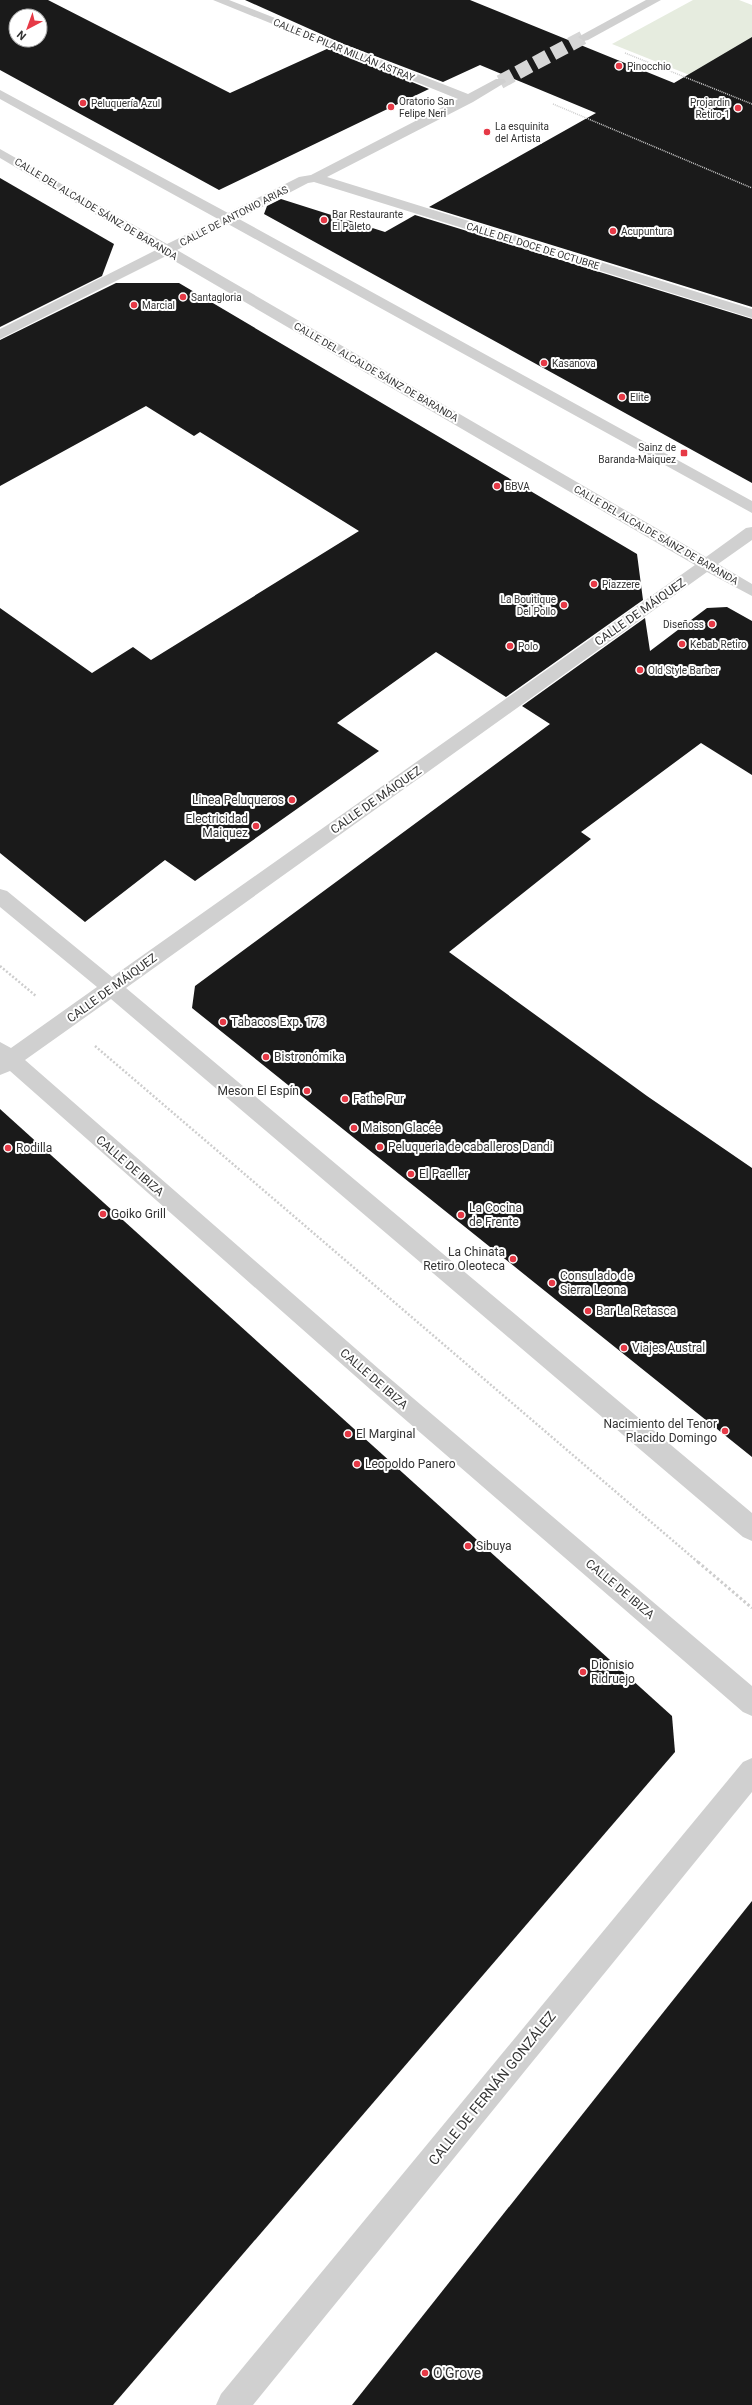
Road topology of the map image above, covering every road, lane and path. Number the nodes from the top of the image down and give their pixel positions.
1 (219, 0) edge
2 (655, 0) edge
3 (584, 37) joint
4 (500, 82) tunnel mouth
5 (0, 94) edge
6 (469, 99) junction
7 (553, 104) dead end
8 (752, 104) edge
9 (0, 153) edge
10 (314, 178) junction
11 (752, 188) edge
12 (229, 218) junction
13 (166, 251) junction
14 (752, 314) edge
15 (0, 335) edge
16 (752, 508) edge
17 (752, 532) edge
18 (708, 565) junction
19 (752, 591) edge
20 (0, 896) edge
21 (0, 966) edge
22 (112, 988) junction
23 (66, 1021) junction
24 (3, 1059) edge
25 (752, 1529) edge
26 (752, 1608) edge
27 (752, 1703) edge
28 (752, 1771) edge
29 (232, 2405) edge

1 - 6 street, CALLE DE PILAR MILLÁN ASTRAY
2 - 3 street
3 - 8 path
4 - 6 street, CALLE DE ANTONIO ARIAS
5 - 12 street
6 - 10 street, CALLE DE ANTONIO ARIAS
7 - 11 path
9 - 13 street, CALLE DEL ALCALDE SÁINZ DE BARANDA
10 - 12 street, CALLE DE ANTONIO ARIAS
10 - 14 street, CALLE DEL DOCE DE OCTUBRE
12 - 13 street, CALLE DE ANTONIO ARIAS
12 - 16 street
13 - 15 street, CALLE DE ANTONIO ARIAS
13 - 18 street, CALLE DEL ALCALDE SÁINZ DE BARANDA
17 - 18 street, CALLE DE MÁIQUEZ
18 - 19 street, CALLE DEL ALCALDE SÁINZ DE BARANDA
18 - 22 street, CALLE DE MÁIQUEZ
20 - 22 street
21 - 23 path
22 - 23 street, CALLE DE MÁIQUEZ
22 - 25 street
23 - 24 street, CALLE DE MÁIQUEZ
23 - 26 path
24 - 27 street, CALLE DE IBIZA
28 - 29 street, CALLE DE FERNÁN GONZÁLEZ

